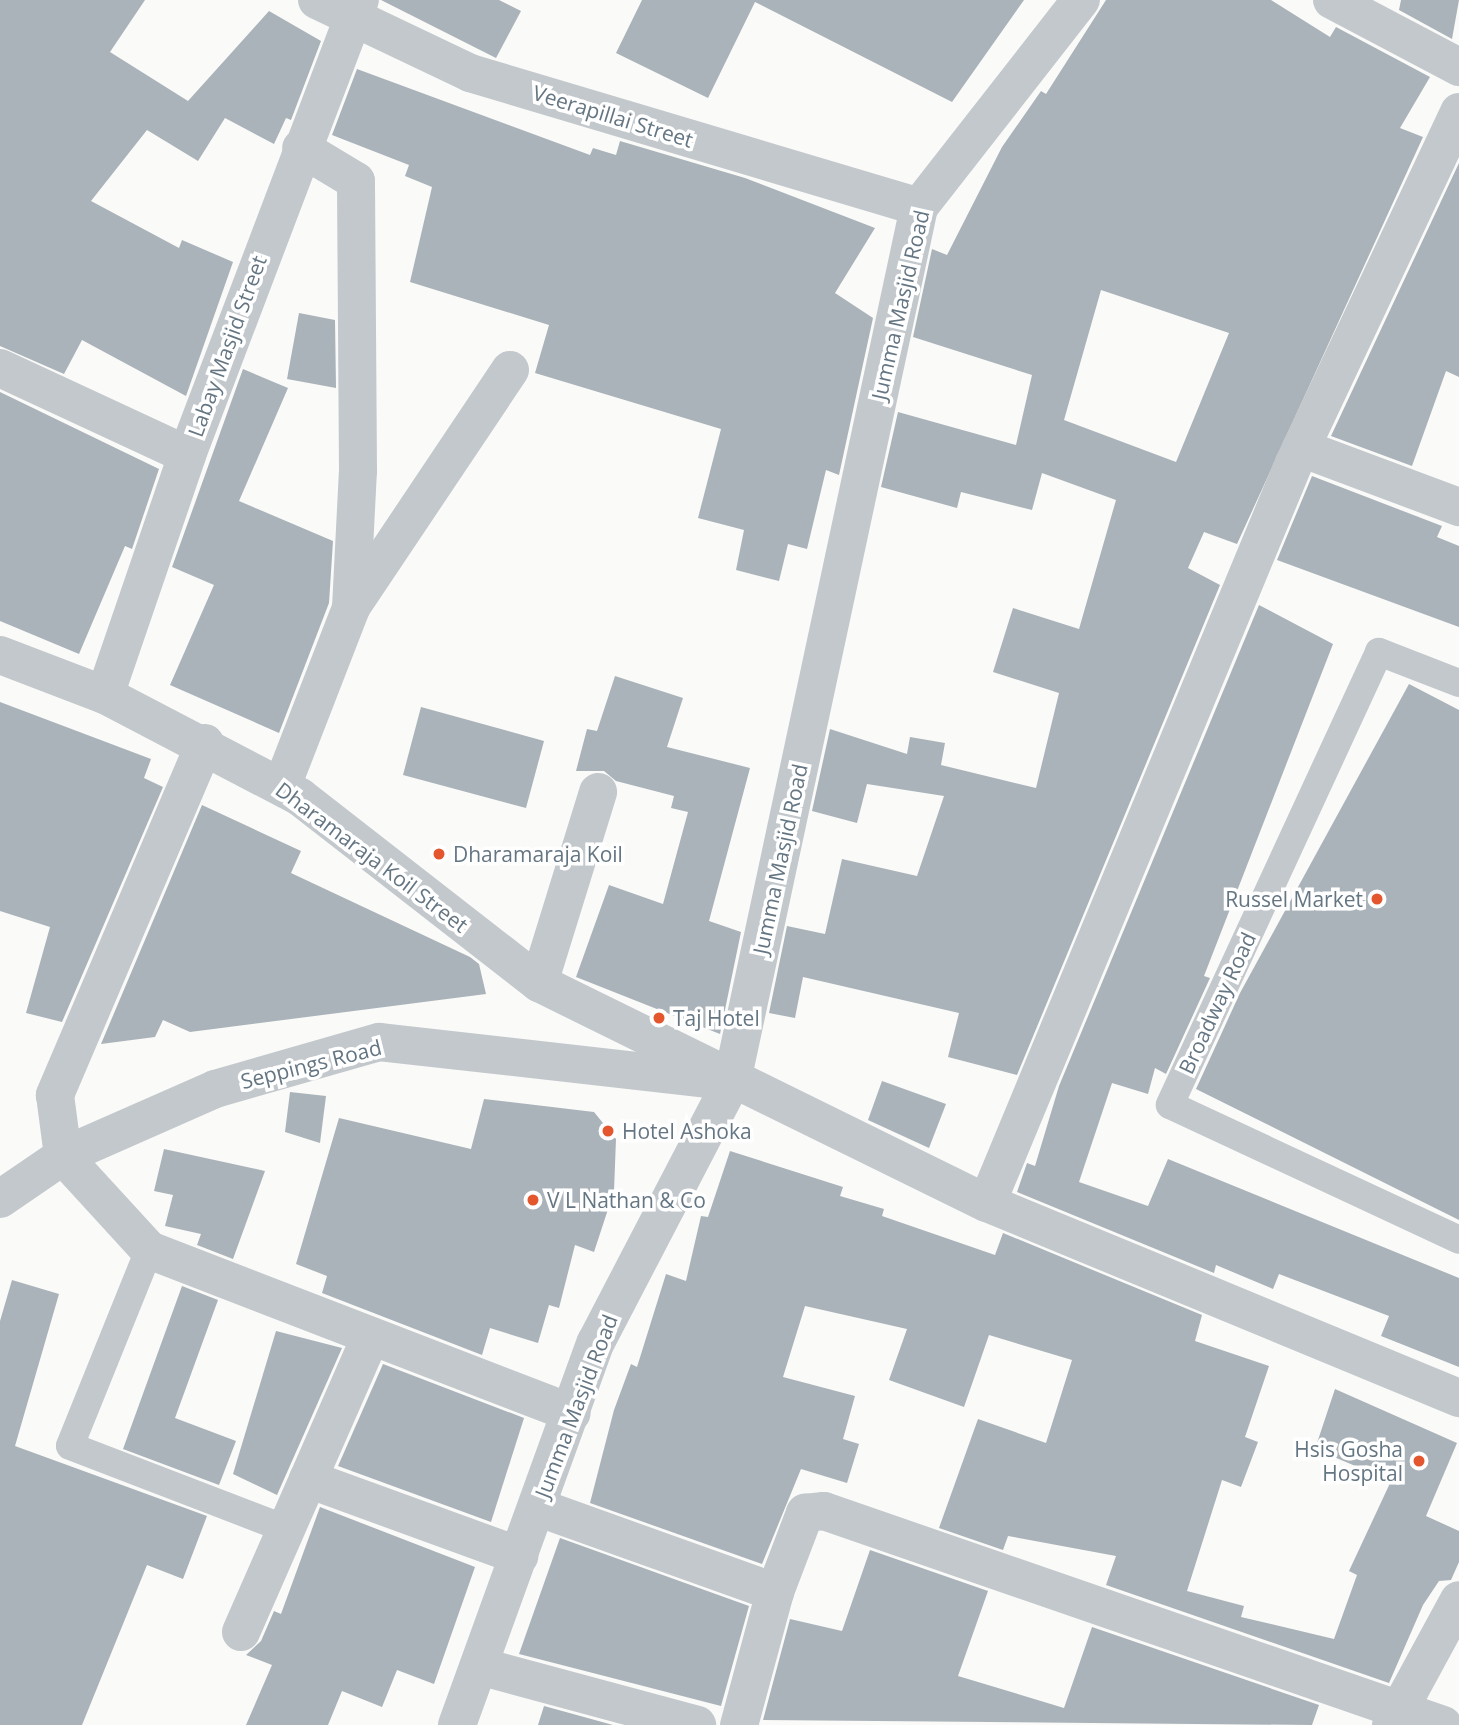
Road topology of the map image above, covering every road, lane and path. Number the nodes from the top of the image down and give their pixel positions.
1 (1080, 0) edge
2 (1332, 0) edge
3 (342, 6) edge
4 (1459, 67) edge
5 (1459, 112) edge
6 (301, 148) junction
7 (919, 207) junction
8 (0, 368) edge
9 (510, 370) dead end
10 (1301, 448) junction
11 (187, 455) junction
12 (1459, 508) edge
13 (351, 608) junction
14 (0, 655) edge
15 (1459, 683) edge
16 (105, 695) junction
17 (205, 743) junction
18 (282, 786) junction
19 (598, 792) dead end
20 (539, 983) junction
21 (732, 1081) junction
22 (63, 1156) junction
23 (0, 1198) edge
24 (987, 1203) junction
25 (1459, 1240) edge
26 (149, 1250) junction
27 (371, 1336) junction
28 (1459, 1398) edge
29 (572, 1413) junction
30 (308, 1479) junction
31 (537, 1507) junction
32 (286, 1529) junction
33 (519, 1556) junction
34 (775, 1592) junction
35 (1459, 1600) edge
36 (241, 1632) dead end
37 (479, 1666) junction
38 (1395, 1719) edge
39 (457, 1725) edge
40 (697, 1725) edge
41 (739, 1725) edge
42 (1443, 1725) edge

1 - 7 street, Jumma Masjid Road
2 - 4 street
3 - 6 street, Labay Masjid Street
3 - 7 street, Veerapillai Street
5 - 10 street
6 - 11 street, Labay Masjid Street
6 - 13 street
7 - 21 street, Jumma Masjid Road
8 - 11 street
9 - 13 street
10 - 12 street
10 - 24 street
11 - 16 street, Labay Masjid Street
13 - 18 street
14 - 16 street, Dharamaraja Koil Street
15 - 25 lane, Broadway Road
16 - 17 street, Dharamaraja Koil Street
17 - 18 street, Dharamaraja Koil Street
17 - 22 street
18 - 20 street, Dharamaraja Koil Street
19 - 20 street
20 - 21 street, Dharamaraja Koil Street
21 - 22 street, Seppings Road
21 - 24 street, Dharamaraja Koil Street
21 - 29 street, Jumma Masjid Road
22 - 23 street, Seppings Road
22 - 26 street
24 - 28 street, Dharamaraja Koil Street
26 - 27 street
26 - 32 lane
27 - 29 street
27 - 30 street
29 - 31 street, Jumma Masjid Road
30 - 32 street
30 - 33 street
31 - 33 street, Jumma Masjid Road
31 - 34 street
32 - 36 street
33 - 37 street, Jumma Masjid Road
34 - 38 street
34 - 41 street
35 - 38 street
37 - 39 street, Jumma Masjid Road
37 - 40 street
38 - 42 street

